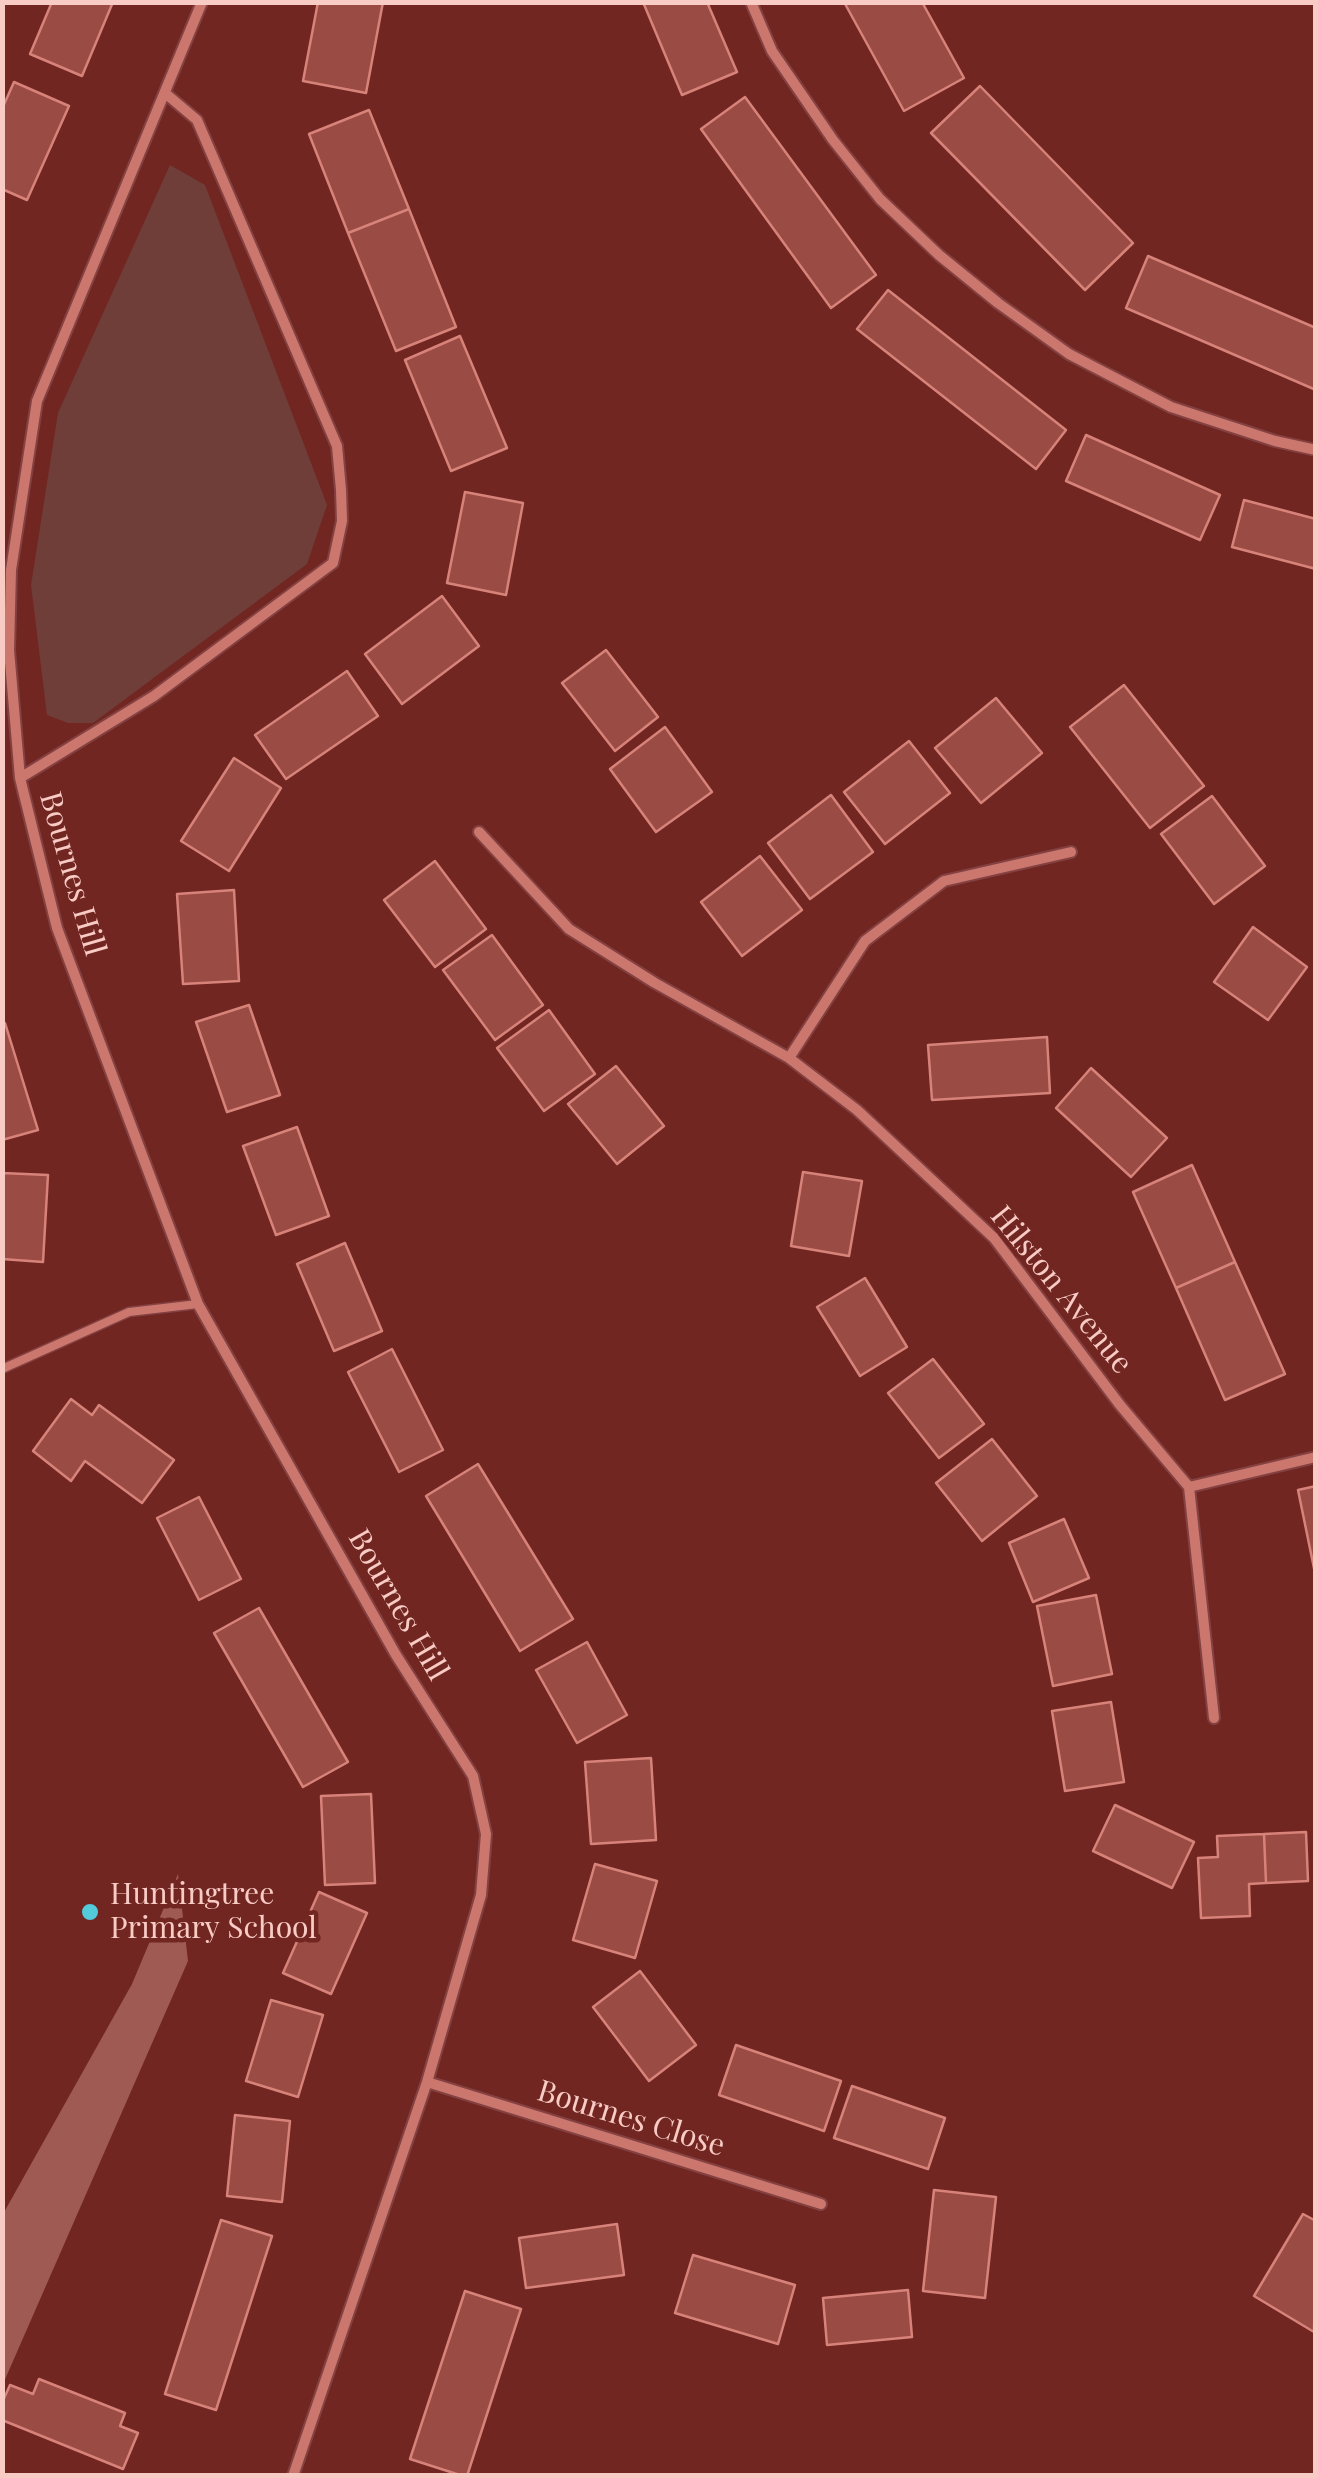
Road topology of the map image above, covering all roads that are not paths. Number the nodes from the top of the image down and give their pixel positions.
1 (202, 2) edge
2 (751, 2) edge
3 (165, 93) junction
4 (1316, 450) edge
5 (7, 570) edge
6 (20, 778) junction
7 (479, 832) dead end
8 (1072, 852) dead end
9 (789, 1058) junction
10 (198, 1304) junction
11 (2, 1370) edge
12 (1316, 1457) edge
13 (1189, 1488) junction
14 (1214, 1718) dead end
15 (427, 2082) junction
16 (821, 2204) dead end
17 (293, 2476) edge

1 - 3 street, Bournes Hill
2 - 4 street
3 - 5 street, Bournes Hill
3 - 6 street, Bournes Hill
5 - 6 street, Bournes Hill
6 - 10 street, Bournes Hill
7 - 9 street, Hilston Avenue
8 - 9 street
9 - 13 street, Hilston Avenue
10 - 11 lane
10 - 15 street, Bournes Hill
12 - 13 street
13 - 14 street
15 - 16 street, Bournes Close
15 - 17 street, Bournes Hill

